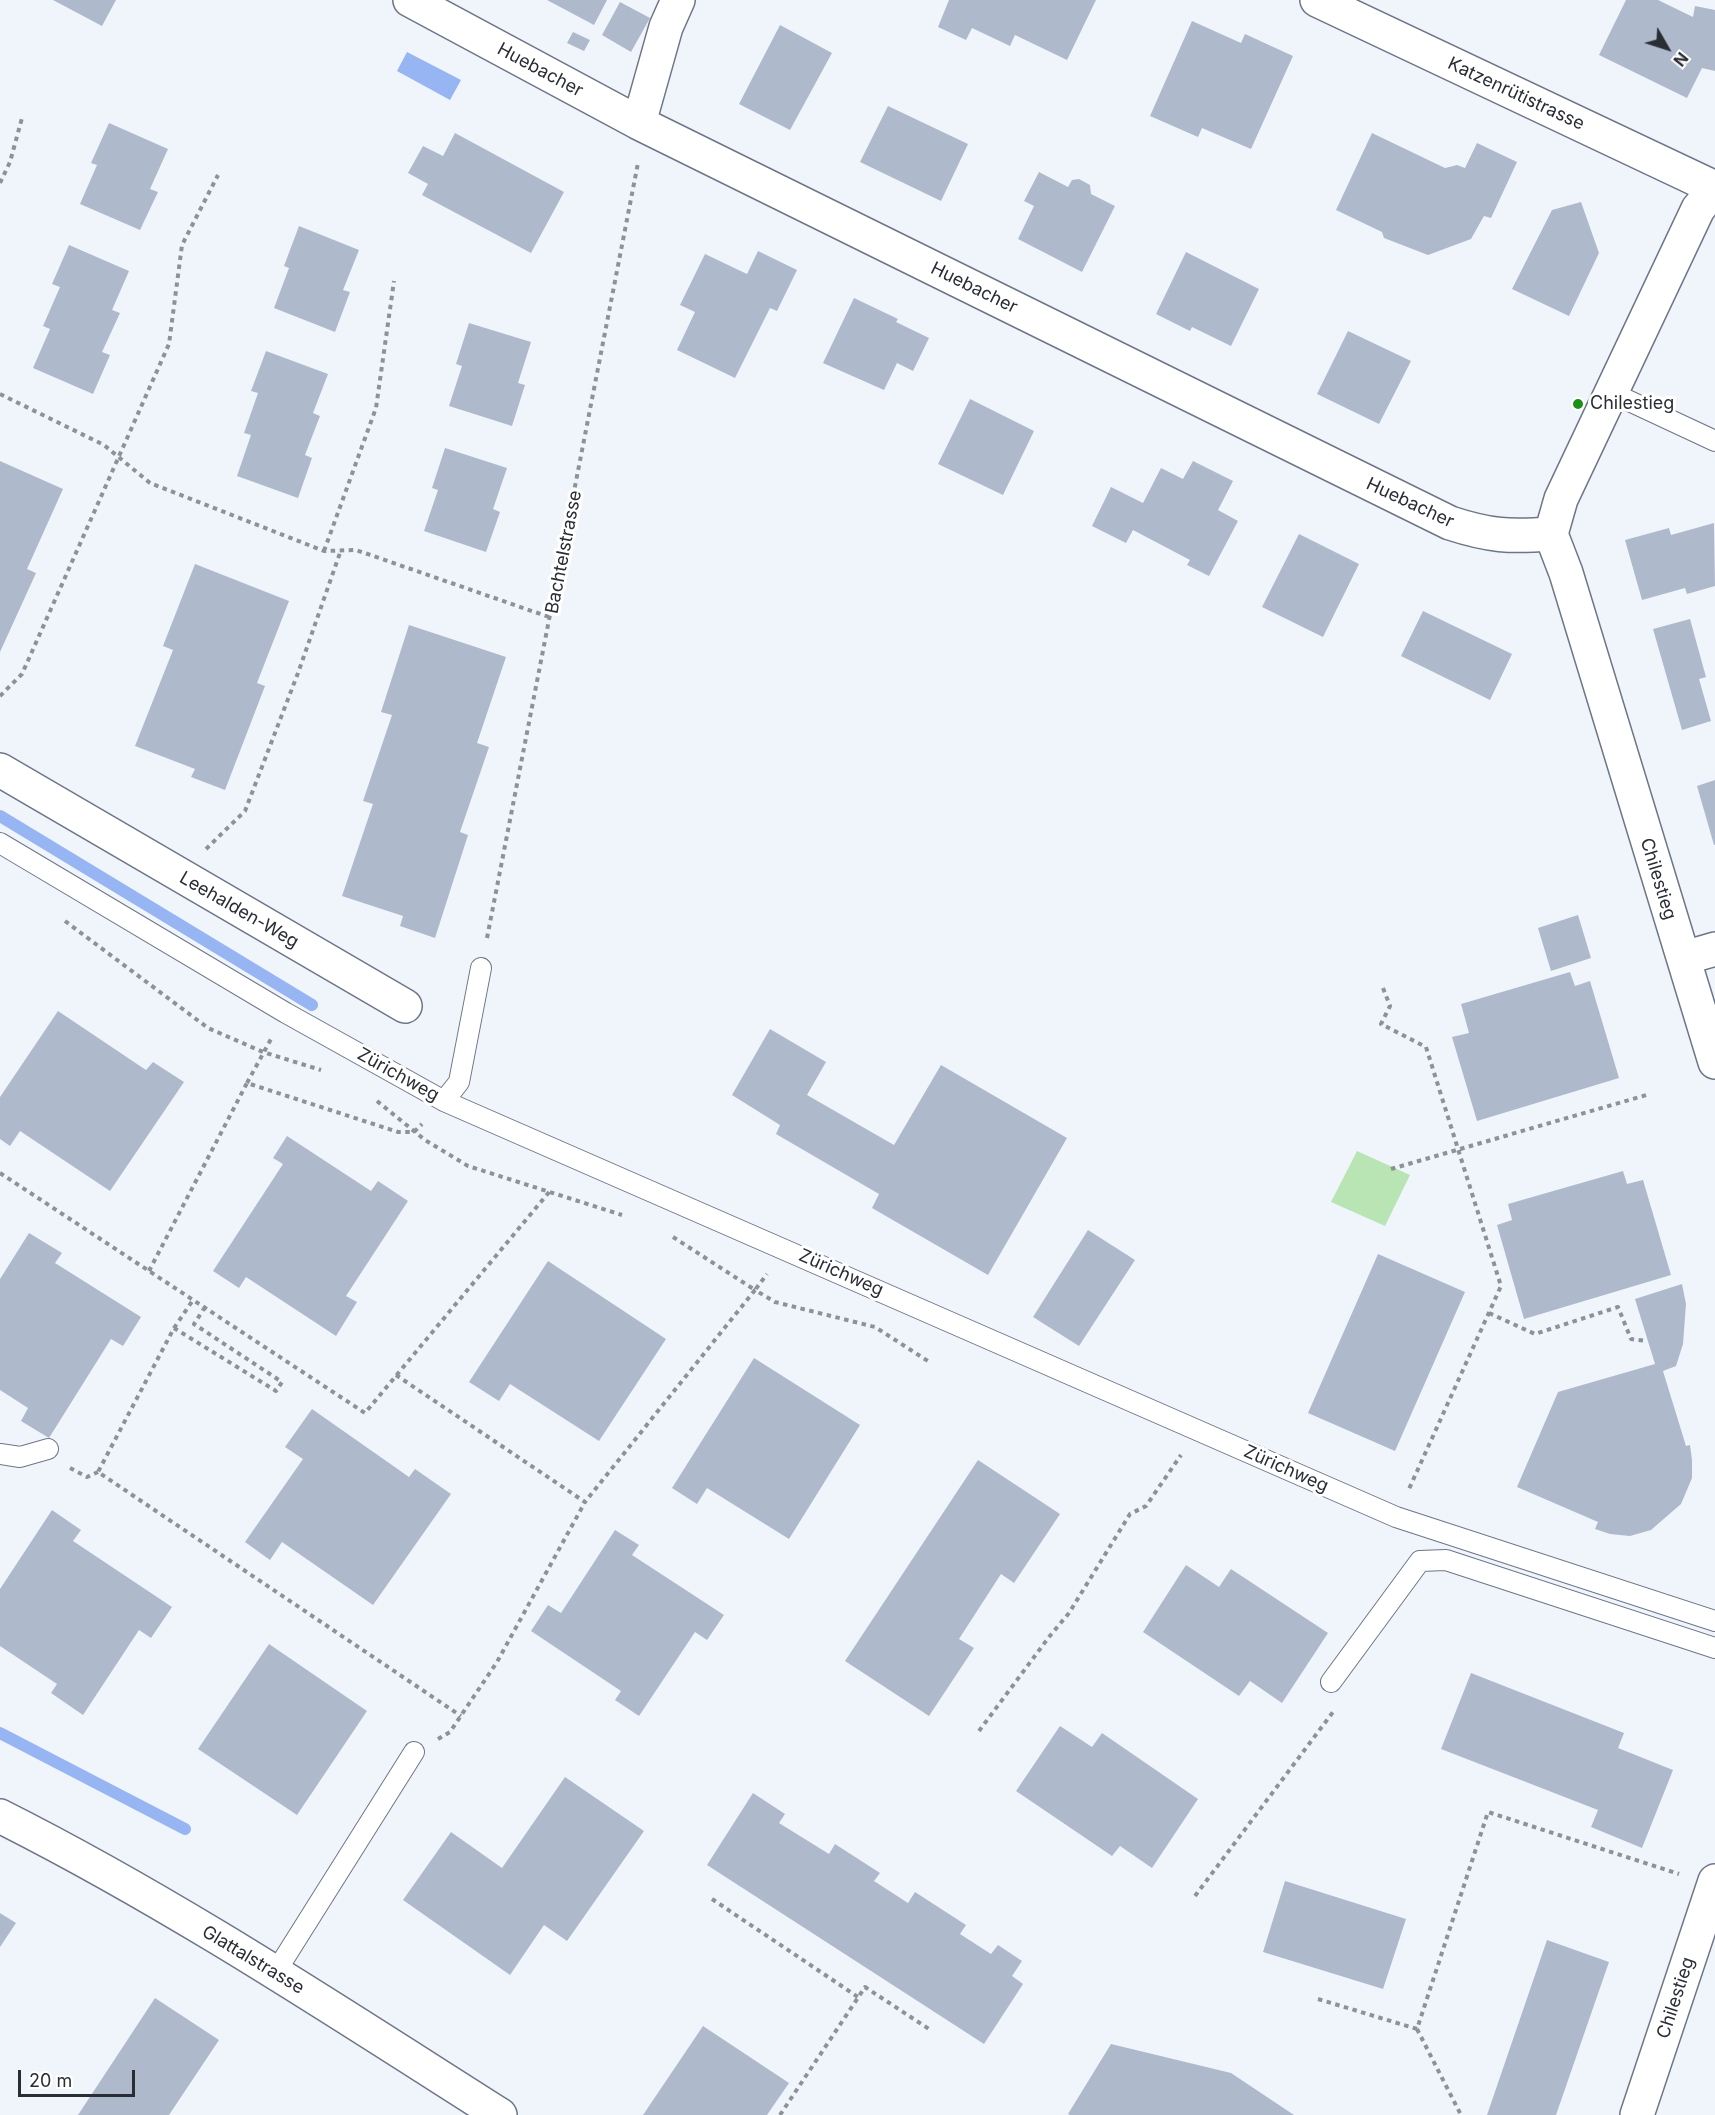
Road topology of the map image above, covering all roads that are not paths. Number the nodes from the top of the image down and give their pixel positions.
1 (410, 0) edge
2 (678, 0) edge
3 (1317, 0) edge
4 (639, 123) junction
5 (1715, 188) edge
6 (1610, 392) junction
7 (1715, 441) edge
8 (1551, 534) junction
9 (0, 770) edge
10 (2, 844) edge
11 (1715, 949) edge
12 (1684, 958) junction
13 (481, 968) road end
14 (405, 1006) dead end
15 (1715, 1062) edge
16 (444, 1101) junction
17 (48, 1449) dead end
18 (0, 1454) edge
19 (1458, 1537) junction
20 (1446, 1560) junction
21 (1715, 1621) edge
22 (1715, 1648) edge
23 (1331, 1682) dead end
24 (414, 1752) road end
25 (0, 1816) edge
26 (1702, 1879) edge
27 (275, 1973) junction
28 (500, 2115) edge
29 (1637, 2115) edge

1 - 4 street, Huebacher
2 - 4 street
3 - 5 street, Katzenrütistrasse
4 - 8 street, Huebacher
5 - 6 street
6 - 7 lane
6 - 8 street
8 - 12 street, Chilestieg
9 - 14 street, Leehalden-Weg
10 - 16 lane, Zürichweg
11 - 12 street
12 - 15 street, Chilestieg
13 - 16 lane
16 - 19 lane, Zürichweg
17 - 18 lane
19 - 20 lane
19 - 21 lane, Zürichweg
20 - 22 lane
20 - 23 lane
24 - 27 lane
25 - 27 street, Glattalstrasse
26 - 29 street, Chilestieg
27 - 28 street, Glattalstrasse

